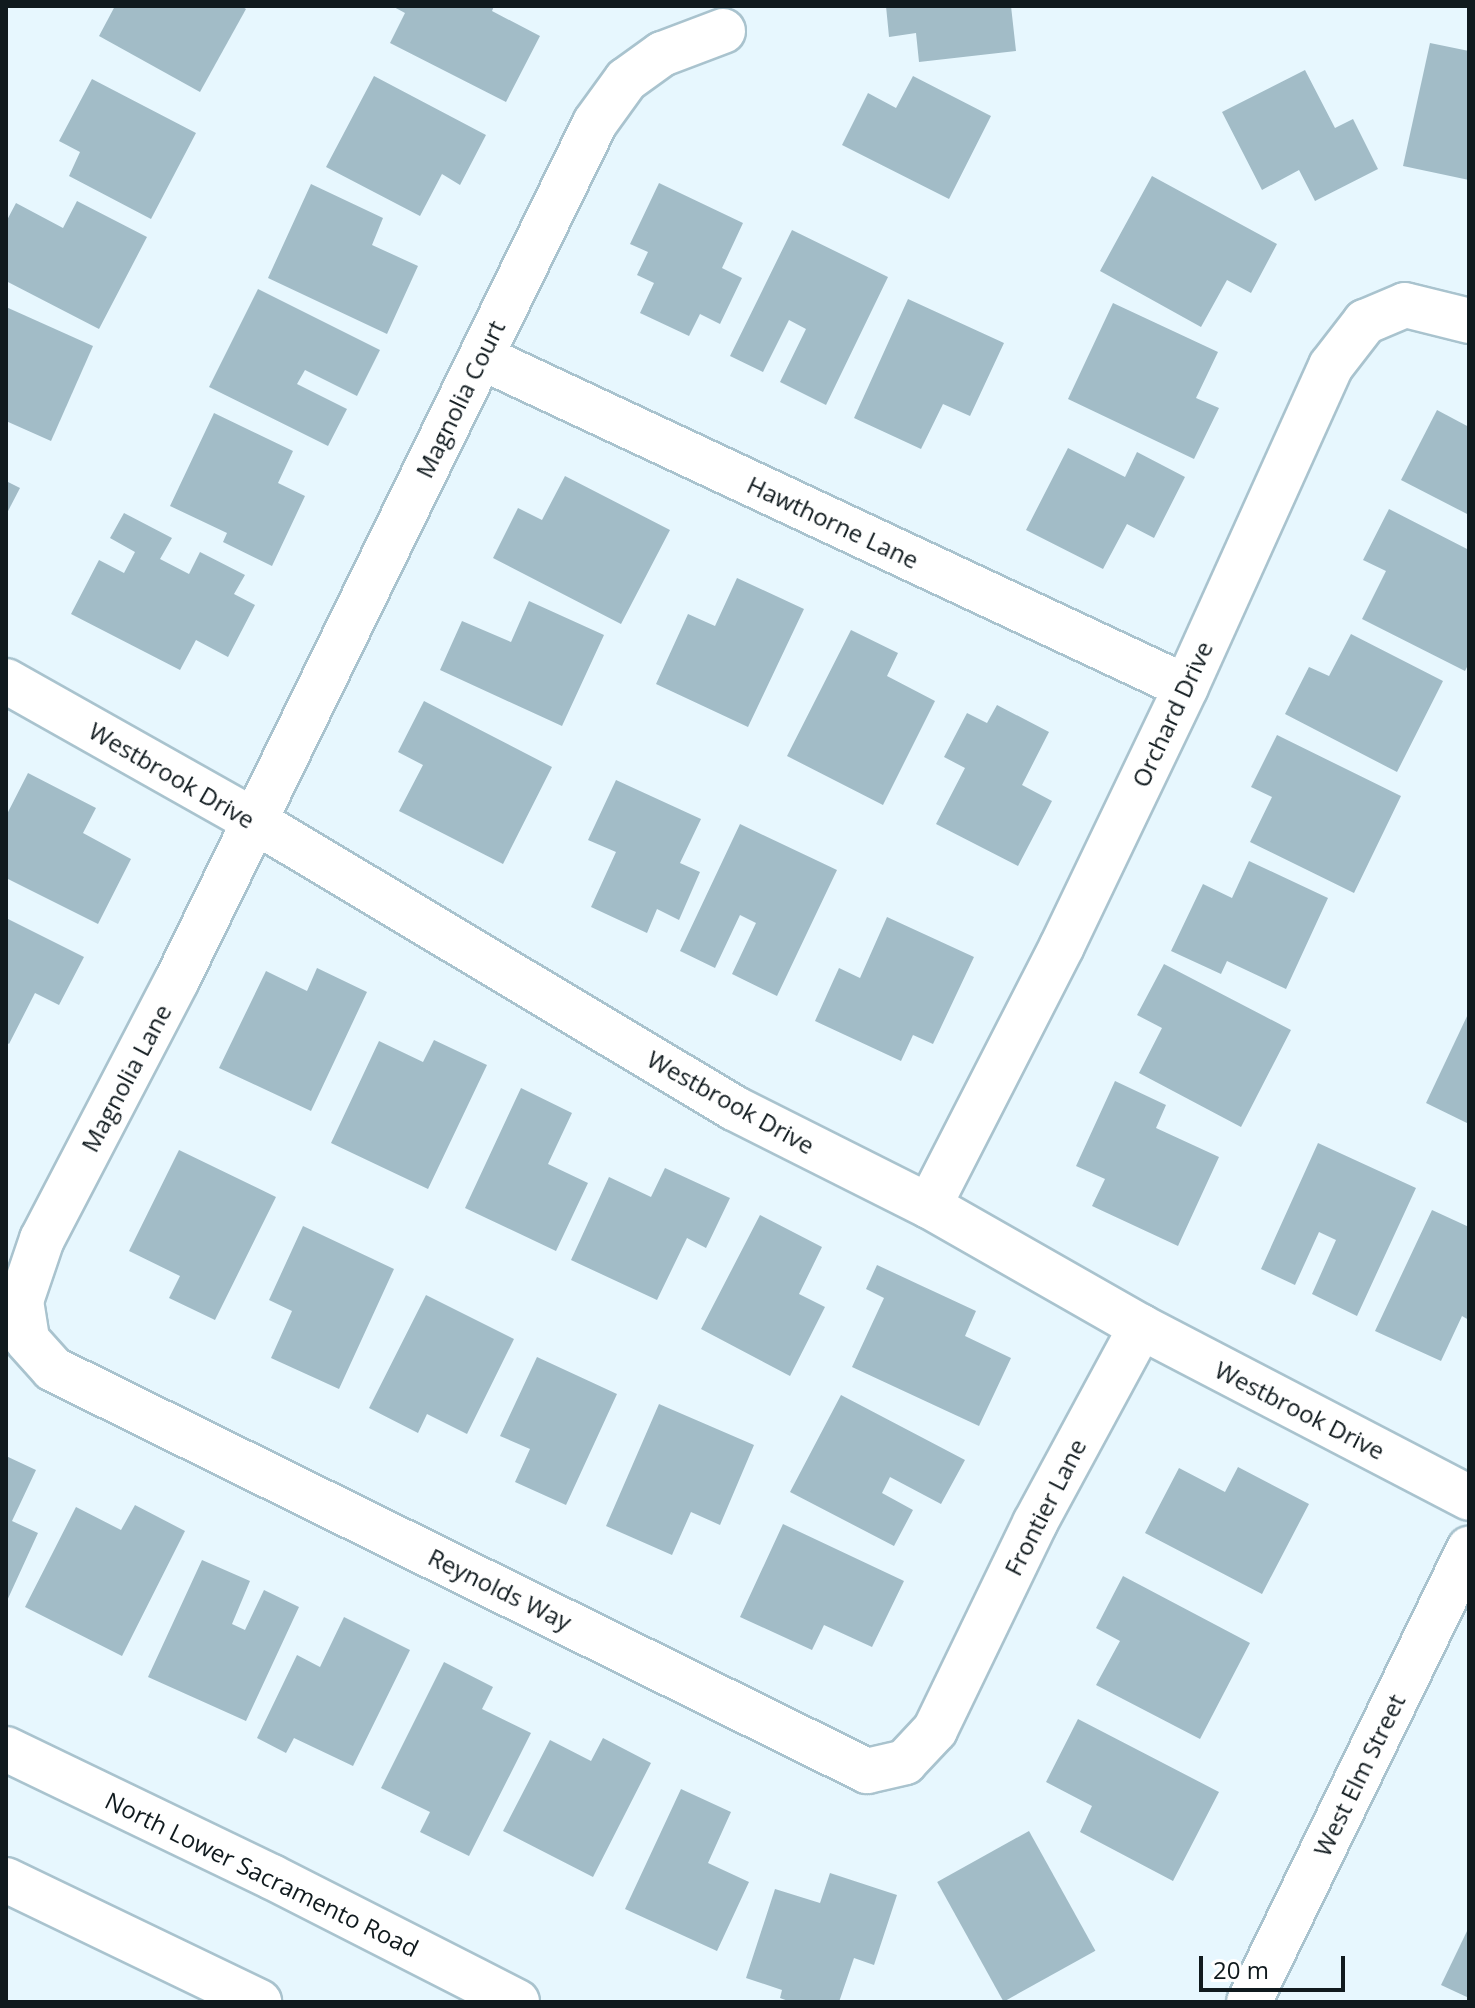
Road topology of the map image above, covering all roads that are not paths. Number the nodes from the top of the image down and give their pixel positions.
1 (723, 31) dead end
2 (1469, 321) edge
3 (481, 357) junction
4 (6, 681) edge
5 (1186, 687) junction
6 (253, 820) junction
7 (929, 1206) junction
8 (1141, 1327) junction
9 (27, 1340) joint
10 (1469, 1498) edge
11 (1469, 1549) edge
12 (955, 1690) joint
13 (6, 1749) edge
14 (6, 1880) edge
15 (259, 2002) edge
16 (517, 2002) edge
17 (1249, 2002) edge

1 - 3 street, Magnolia Court
2 - 5 street, Orchard Drive
3 - 5 street, Hawthorne Lane
3 - 6 street, Magnolia Court
4 - 6 street, Westbrook Drive
5 - 7 street, Orchard Drive
6 - 7 street, Westbrook Drive
6 - 9 street, Magnolia Lane
7 - 8 street, Westbrook Drive
8 - 10 street, Westbrook Drive
8 - 12 street, Frontier Lane
9 - 12 street, Reynolds Way
11 - 17 street, West Elm Street
13 - 16 street, North Lower Sacramento Road
14 - 15 street

